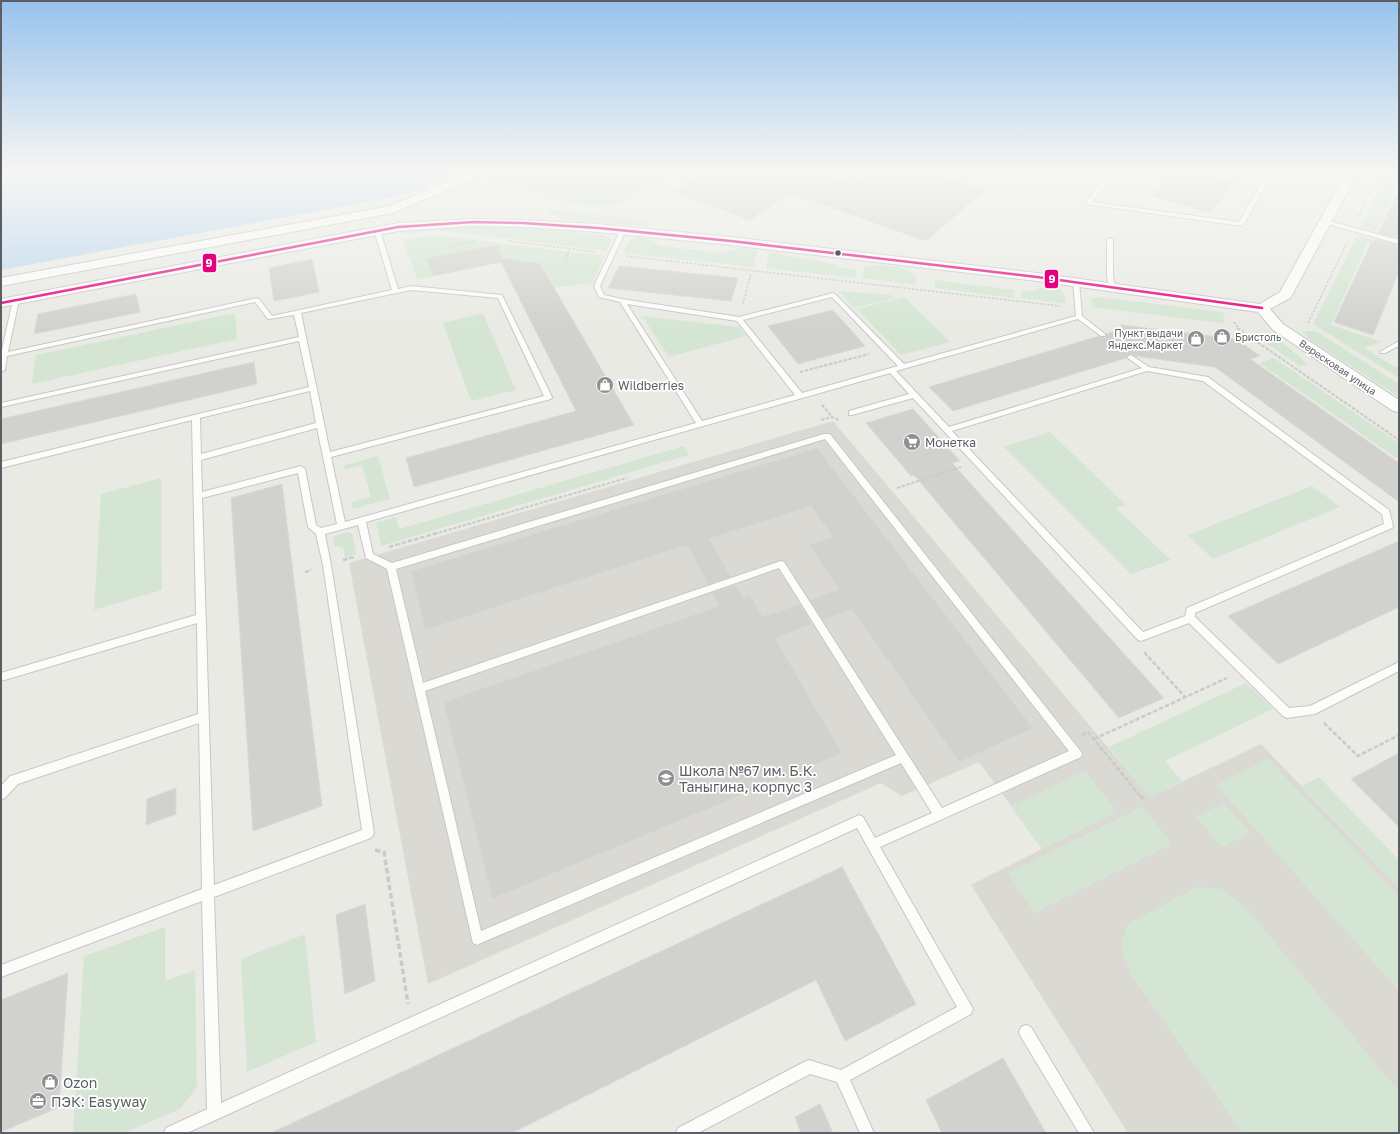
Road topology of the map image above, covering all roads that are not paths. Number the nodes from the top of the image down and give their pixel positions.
1 (324, 222) edge
2 (1226, 222) edge
3 (1242, 222) edge
4 (1326, 222) joint
5 (376, 230) junction
6 (623, 230) junction
7 (1110, 240) dead end
8 (1399, 242) edge
9 (1, 282) edge
10 (1076, 282) junction
11 (1112, 286) junction
12 (396, 291) junction
13 (16, 300) junction
14 (622, 301) junction
15 (1, 303) edge
16 (1262, 308) junction
17 (297, 312) junction
18 (1079, 312) junction
19 (739, 319) junction
20 (1104, 335) dead end
21 (302, 338) junction
22 (1399, 342) edge
23 (1383, 352) dead end
24 (4, 355) junction
25 (1131, 357) dead end
26 (903, 367) junction
27 (1147, 369) junction
28 (1, 370) edge
29 (891, 370) junction
30 (313, 388) junction
31 (914, 395) junction
32 (800, 396) junction
33 (1, 405) edge
34 (1399, 408) edge
35 (852, 413) dead end
36 (196, 417) junction
37 (700, 424) junction
38 (320, 425) junction
39 (947, 430) junction
40 (327, 455) junction
41 (198, 458) junction
42 (1, 465) edge
43 (198, 496) junction
44 (361, 520) junction
45 (341, 525) junction
46 (320, 532) junction
47 (391, 567) junction
48 (200, 618) junction
49 (1190, 618) junction
50 (1399, 666) edge
51 (1, 677) edge
52 (419, 689) junction
53 (203, 718) junction
54 (903, 757) junction
55 (1, 794) edge
56 (940, 815) junction
57 (872, 845) junction
58 (208, 893) junction
59 (1, 971) edge
60 (1026, 1032) dead end
61 (842, 1077) junction
62 (214, 1113) junction
63 (171, 1133) edge
64 (683, 1133) edge
65 (867, 1133) edge
66 (1086, 1133) edge

1 - 9 street
2 - 3 lane
4 - 8 lane
4 - 16 street
5 - 6 street
5 - 12 lane
5 - 13 street
6 - 10 street
6 - 14 lane
7 - 11 lane
10 - 11 street
10 - 18 lane
11 - 16 street
12 - 17 lane
12 - 40 lane
13 - 15 street
13 - 24 lane
14 - 19 lane
14 - 37 lane
16 - 34 street, Вересковая улица
17 - 21 lane
17 - 24 lane
18 - 20 lane
18 - 26 lane
19 - 26 lane
19 - 32 lane
21 - 30 lane
21 - 33 lane
22 - 23 lane
24 - 28 lane
25 - 27 lane
26 - 29 lane
27 - 39 lane
27 - 49 lane
29 - 31 lane
29 - 32 lane
30 - 36 lane
30 - 38 lane
31 - 35 lane
31 - 39 lane
32 - 37 lane
36 - 41 lane
36 - 42 lane
37 - 44 lane
38 - 40 lane
38 - 41 lane
39 - 49 lane
40 - 45 lane
41 - 43 lane
43 - 46 lane
43 - 48 lane
44 - 45 lane
44 - 47 lane
45 - 46 lane
46 - 58 lane
47 - 52 lane
47 - 56 lane
48 - 51 lane
48 - 53 lane
49 - 50 lane
52 - 54 lane
52 - 54 lane
53 - 55 lane
53 - 58 lane
54 - 56 lane
56 - 57 lane
57 - 61 lane
57 - 62 lane
58 - 59 lane
58 - 62 lane
60 - 66 lane
61 - 64 lane
61 - 65 lane
62 - 63 lane

